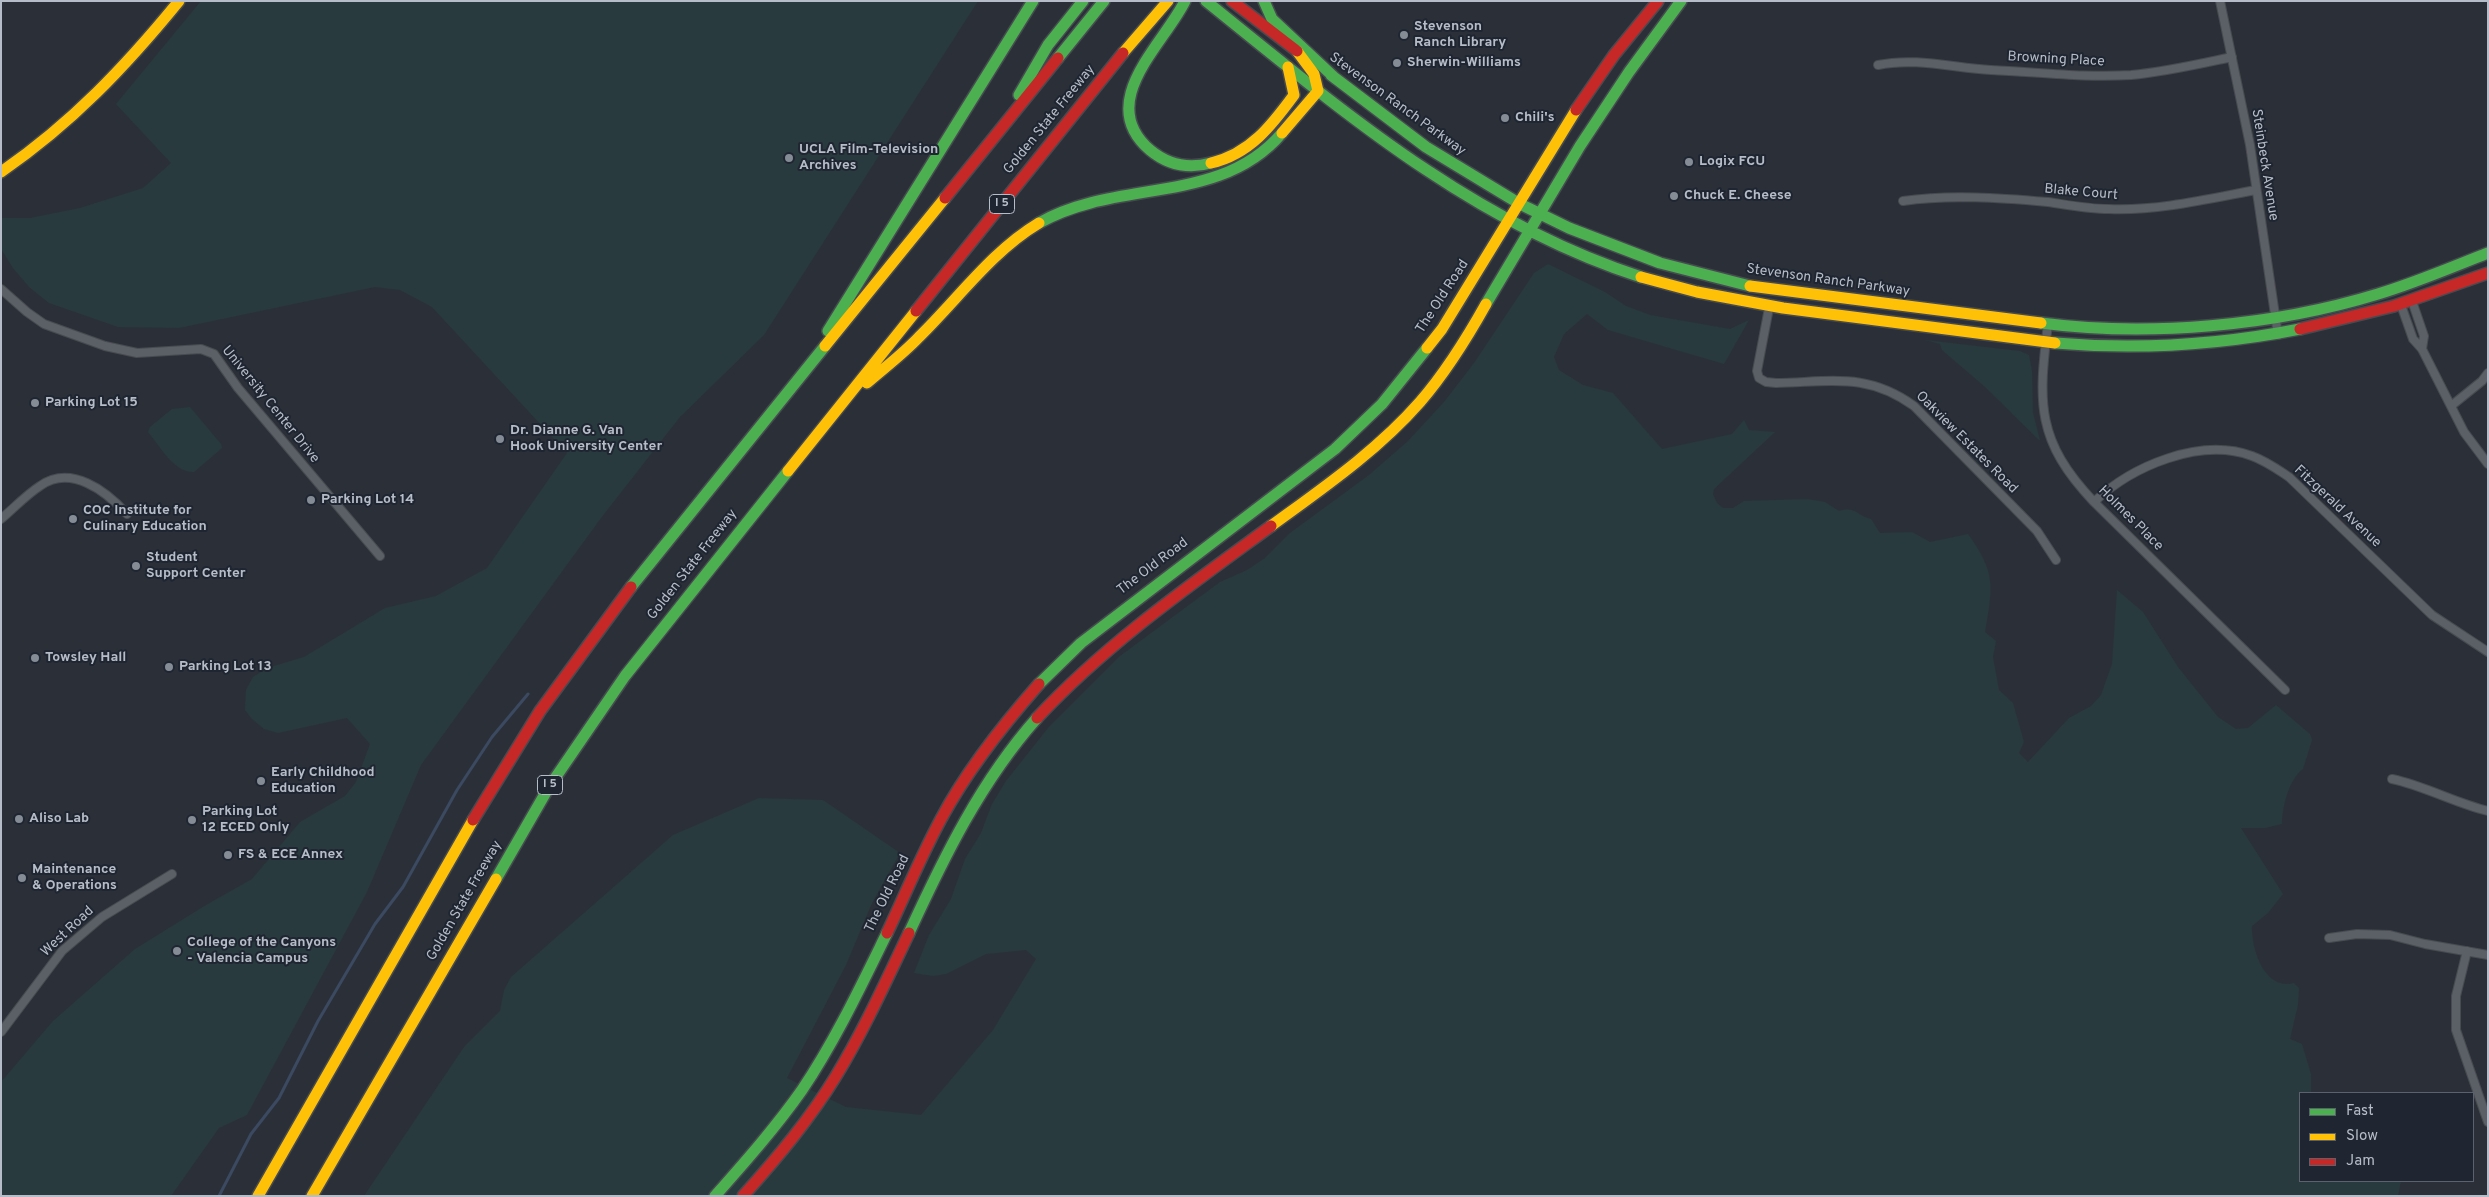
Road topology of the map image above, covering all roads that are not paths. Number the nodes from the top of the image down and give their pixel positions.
1 (179, 1) edge
2 (1033, 1) edge
3 (1083, 1) edge
4 (1104, 1) edge
5 (1168, 1) edge
6 (1185, 1) edge
7 (1232, 1) edge
8 (1264, 1) edge
9 (1658, 1) edge
10 (1681, 1) edge
11 (2220, 1) edge
12 (1208, 3) edge
13 (1297, 51) junction
14 (2232, 57) junction
15 (1878, 65) dead end
16 (1288, 67) junction
17 (1336, 79) junction
18 (1318, 91) junction
19 (994, 139) junction
20 (1, 172) edge
21 (2256, 190) junction
22 (1903, 201) dead end
23 (1520, 204) junction
24 (1539, 214) junction
25 (1509, 221) junction
26 (1529, 232) junction
27 (2488, 253) edge
28 (2488, 273) edge
29 (1, 289) edge
30 (2407, 303) junction
31 (1769, 308) junction
32 (2276, 316) junction
33 (2048, 324) junction
34 (2278, 335) junction
35 (2046, 342) junction
36 (2422, 349) junction
37 (2488, 373) edge
38 (799, 378) junction
39 (2451, 406) junction
40 (838, 408) junction
41 (2488, 464) edge
42 (2094, 502) junction
43 (127, 514) dead end
44 (1, 518) edge
45 (380, 556) dead end
46 (2056, 560) dead end
47 (2488, 652) edge
48 (2285, 690) dead end
49 (2392, 779) dead end
50 (2488, 811) edge
51 (172, 874) dead end
52 (2329, 938) dead end
53 (2467, 951) junction
54 (2488, 955) edge
55 (1, 1032) edge
56 (2488, 1122) edge
57 (258, 1196) edge
58 (312, 1196) edge
59 (715, 1196) edge
60 (743, 1196) edge

1 - 20 main road
2 - 38 main road
3 - 19 main road
4 - 19 main road
5 - 40 main road, Golden State Freeway / I 5
6 - 16 main road
7 - 13 main road, Stevenson Ranch Parkway
8 - 17 main road
9 - 23 main road, The Old Road
10 - 24 main road
11 - 14 street, Steinbeck Avenue
12 - 16 main road
13 - 17 main road, Stevenson Ranch Parkway
13 - 18 main road
14 - 15 street, Browning Place
14 - 21 street, Steinbeck Avenue
16 - 18 main road
17 - 23 main road, Stevenson Ranch Parkway
18 - 25 main road
18 - 40 main road
19 - 38 main road
21 - 22 street, Blake Court
21 - 32 street, Steinbeck Avenue
23 - 24 main road, Stevenson Ranch Parkway
23 - 25 main road, The Old Road
24 - 26 main road
24 - 33 main road, Stevenson Ranch Parkway
25 - 26 main road
25 - 59 main road, The Old Road
26 - 31 main road
26 - 60 main road
27 - 32 main road, Stevenson Ranch Parkway
28 - 30 main road
29 - 45 street, University Center Drive
30 - 34 main road
30 - 36 street
30 - 36 street
31 - 35 main road
31 - 46 street, Oakview Estates Road
32 - 33 main road, Stevenson Ranch Parkway
32 - 34 street, Steinbeck Avenue
33 - 35 street, Holmes Place
34 - 35 main road
35 - 42 street, Holmes Place
36 - 39 street
37 - 39 street
38 - 57 main road
39 - 41 street
40 - 58 main road, Golden State Freeway / I 5
42 - 47 street, Fitzgerald Avenue
42 - 48 street, Holmes Place
43 - 44 street
49 - 50 street
51 - 55 street, West Road
52 - 53 street
53 - 54 street
53 - 56 street

